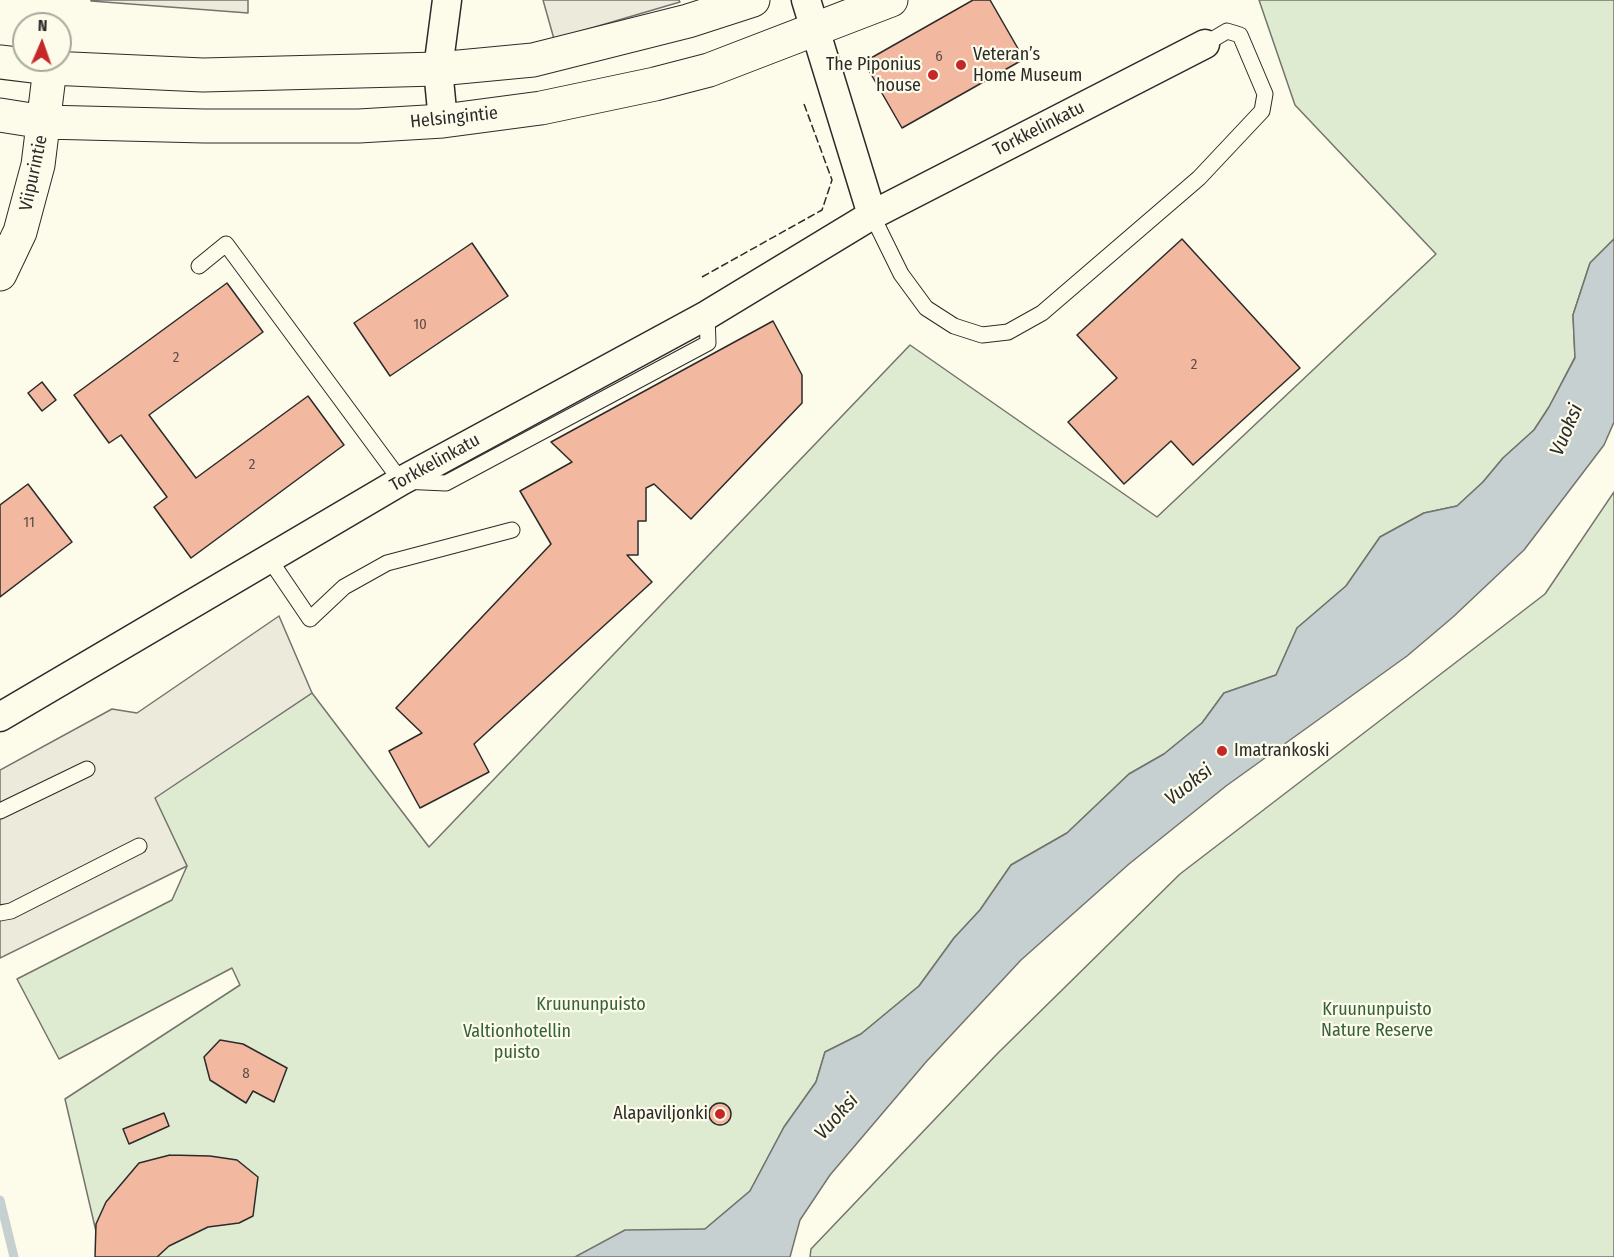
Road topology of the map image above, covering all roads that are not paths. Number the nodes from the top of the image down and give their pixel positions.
1 (447, 0) edge
2 (753, 0) edge
3 (806, 0) edge
4 (891, 0) edge
5 (814, 31) junction
6 (1205, 44) joint
7 (72, 69) edge
8 (438, 69) junction
9 (50, 72) edge
10 (0, 115) edge
11 (443, 121) junction
12 (44, 122) junction
13 (872, 215) junction
14 (199, 266) dead end
15 (0, 274) edge
16 (402, 481) junction
17 (512, 530) dead end
18 (270, 560) junction
19 (0, 717) edge
20 (87, 769) dead end
21 (0, 811) edge
22 (139, 846) dead end
23 (0, 913) edge

1 - 8 street
2 - 8 main road
3 - 5 street
4 - 5 main road, Helsingintie
5 - 11 main road, Helsingintie
5 - 13 street
6 - 13 street, Torkkelinkatu
6 - 13 lane
7 - 8 main road
8 - 11 street
9 - 12 main road, Viipurintie
10 - 12 main road, Helsingintie
11 - 12 main road, Helsingintie
12 - 15 main road, Viipurintie
13 - 16 street, Torkkelinkatu
14 - 16 lane
16 - 18 street, Torkkelinkatu
17 - 18 lane
18 - 19 street, Torkkelinkatu
20 - 21 lane
22 - 23 lane

